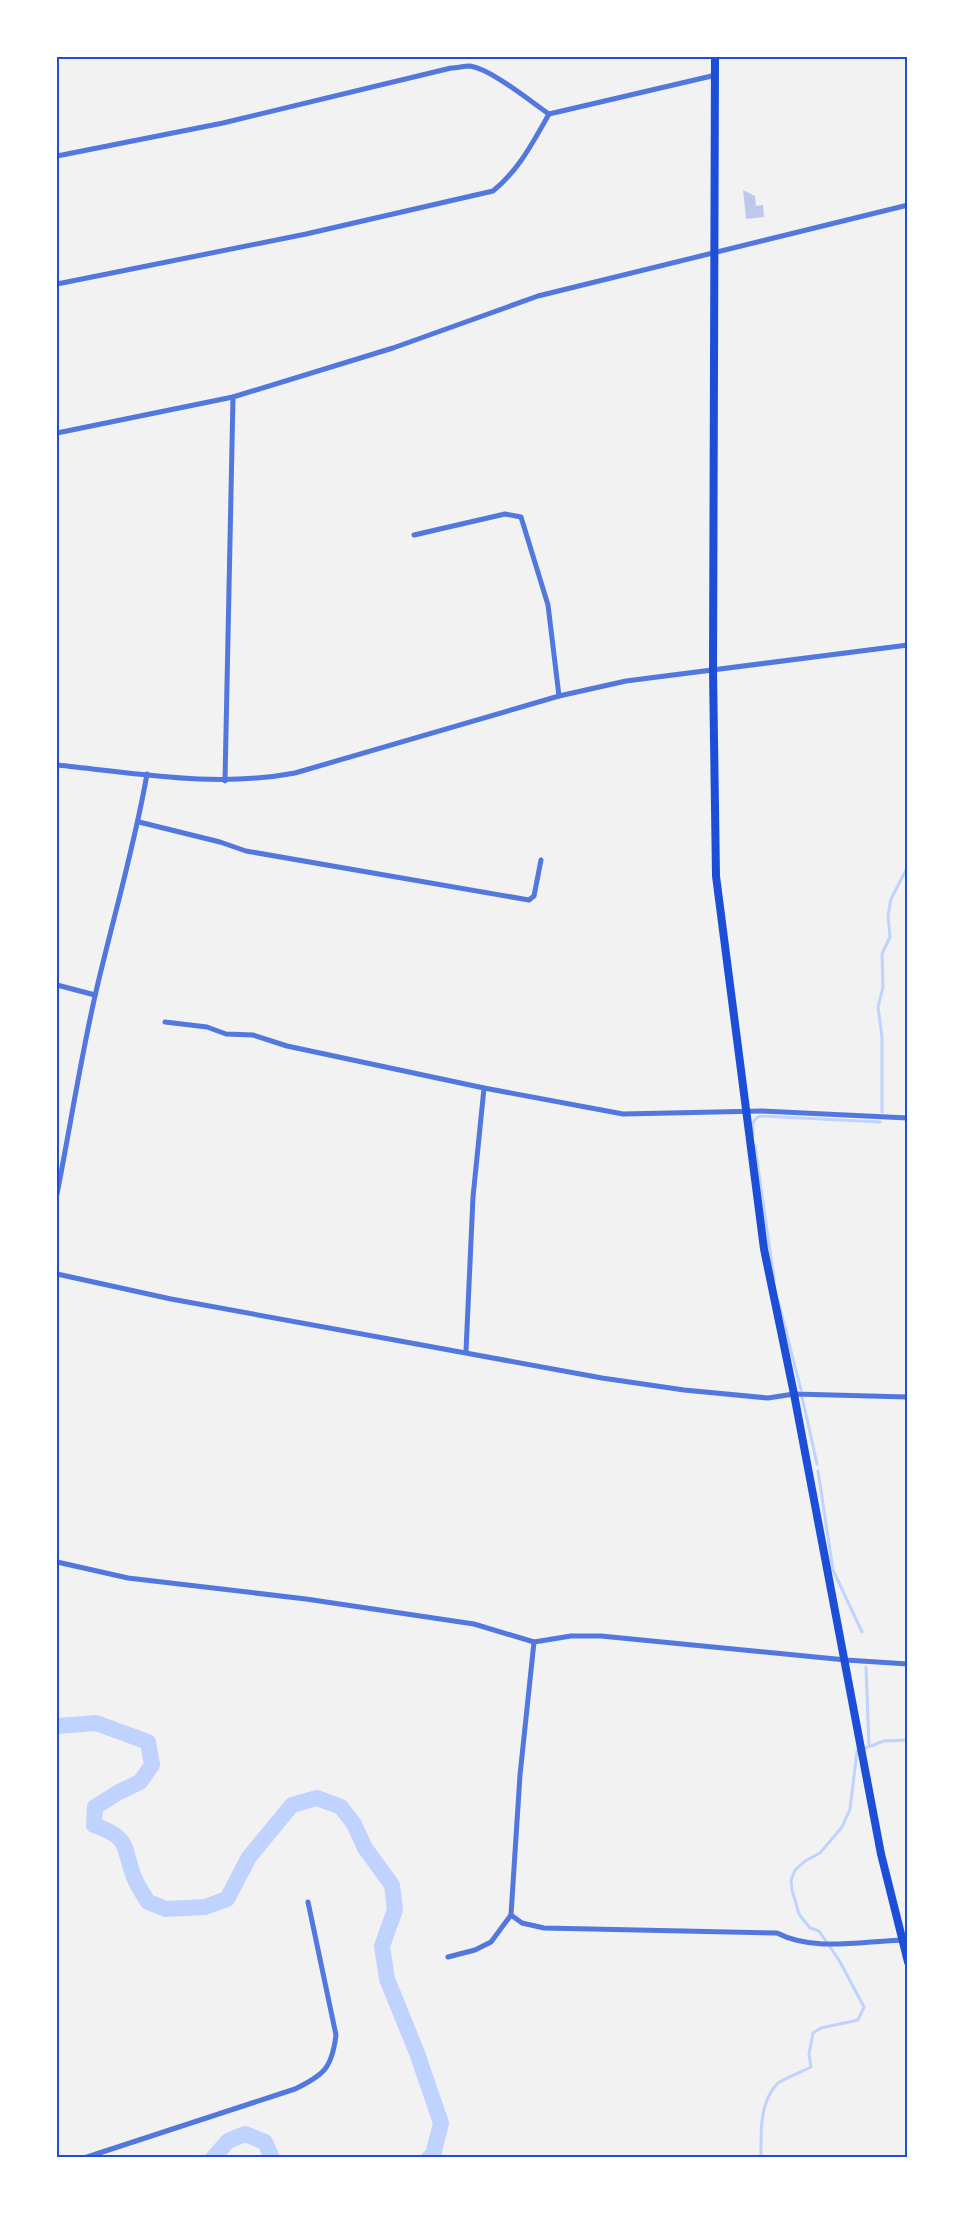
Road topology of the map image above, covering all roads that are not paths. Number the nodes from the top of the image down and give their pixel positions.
1 (715, 57) edge
2 (716, 75) junction
3 (549, 114) junction
4 (57, 156) edge
5 (908, 205) edge
6 (716, 251) junction
7 (57, 284) edge
8 (233, 397) junction
9 (57, 432) edge
10 (414, 535) dead end
11 (908, 645) edge
12 (712, 670) junction
13 (559, 696) junction
14 (57, 765) edge
15 (147, 774) junction
16 (225, 780) junction
17 (139, 822) junction
18 (541, 860) dead end
19 (57, 985) edge
20 (95, 995) junction
21 (165, 1022) dead end
22 (484, 1088) junction
23 (746, 1112) junction
24 (908, 1118) edge
25 (57, 1194) edge
26 (57, 1274) edge
27 (466, 1351) junction
28 (794, 1394) junction
29 (908, 1396) edge
30 (57, 1562) edge
31 (534, 1642) junction
32 (846, 1660) junction
33 (908, 1664) edge
34 (308, 1902) dead end
35 (511, 1915) junction
36 (905, 1940) edge
37 (448, 1957) dead end
38 (908, 1962) edge
39 (84, 2158) edge

1 - 2 main road
2 - 3 street
2 - 6 main road
3 - 4 street
3 - 7 street
5 - 6 street
6 - 8 street
6 - 12 main road
8 - 9 street
8 - 16 street
10 - 13 street
11 - 12 street
12 - 13 street
12 - 23 main road
13 - 16 street
14 - 15 street
15 - 16 street
15 - 17 street
17 - 18 street
17 - 20 street
19 - 20 street
20 - 25 street
21 - 22 street
22 - 23 street
22 - 27 street
23 - 24 street
23 - 28 main road
26 - 27 street
27 - 28 street
28 - 29 street
28 - 32 main road
30 - 31 street
31 - 32 street
31 - 35 street
32 - 33 street
32 - 36 main road
34 - 39 street
35 - 36 street
35 - 37 street
36 - 38 main road

